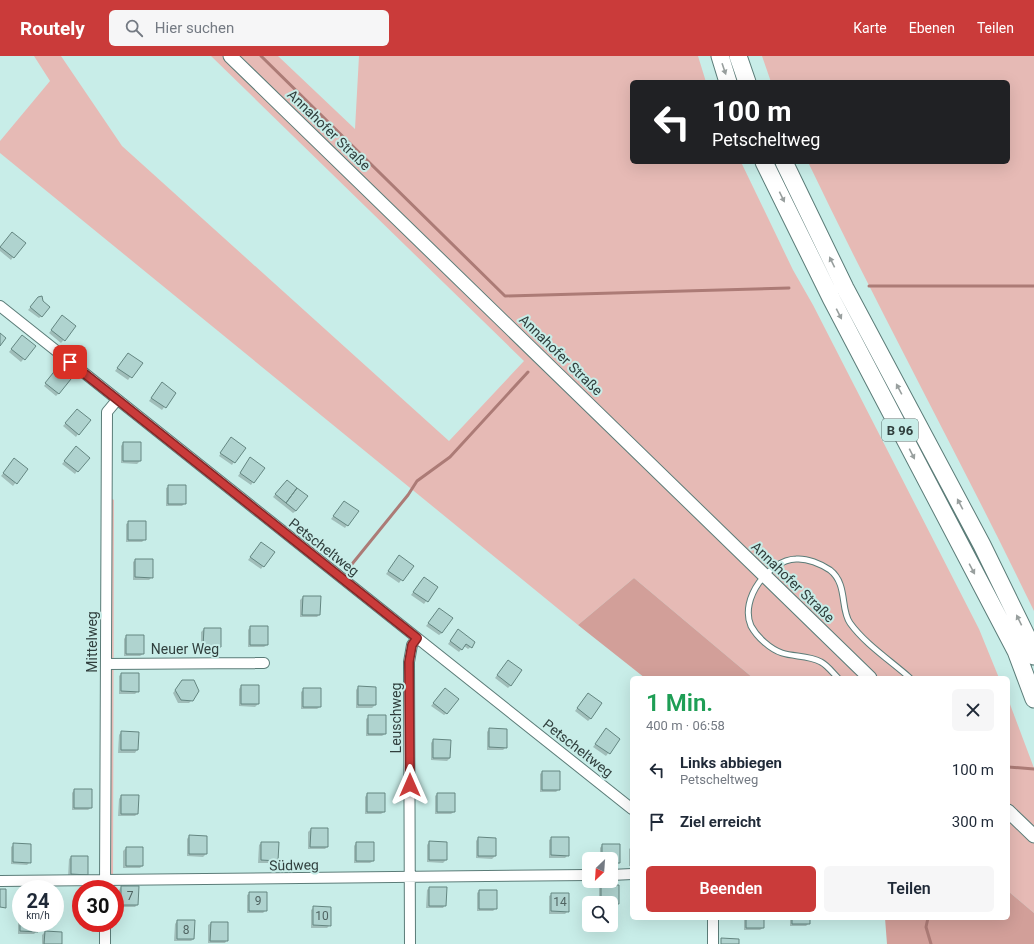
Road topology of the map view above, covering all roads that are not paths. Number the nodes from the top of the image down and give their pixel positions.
1 (230, 56) edge
2 (720, 56) edge
3 (738, 56) edge
4 (727, 80) edge
5 (746, 80) edge
6 (765, 164) edge
7 (785, 164) edge
8 (0, 306) edge
9 (117, 400) junction
10 (765, 577) junction
11 (417, 638) junction
12 (1034, 656) edge
13 (264, 663) dead end
14 (106, 664) junction
15 (836, 676) edge
16 (868, 676) edge
17 (908, 676) edge
18 (1034, 699) edge
19 (630, 807) edge
20 (1010, 813) edge
21 (1034, 836) edge
22 (630, 874) edge
23 (582, 875) edge
24 (618, 875) edge
25 (410, 878) junction
26 (105, 880) edge
27 (0, 881) edge
28 (72, 884) edge
29 (124, 885) edge
30 (713, 920) edge
31 (105, 932) edge
32 (105, 944) edge
33 (410, 944) edge
34 (713, 944) edge

1 - 10 street, Annahofer Straße
2 -> 4 highway
3 - 5 highway
6 -> 18 highway, B 96
12 -> 7 highway, B 96
8 - 9 street, Petscheltweg
9 - 11 street, Petscheltweg
9 - 14 street, Mittelweg
10 - 15 lane
10 - 16 street, Annahofer Straße
10 - 17 lane
11 - 19 street, Petscheltweg
11 - 25 street, Leuschweg
13 - 14 street, Neuer Weg
14 - 26 street, Mittelweg
20 - 21 street
22 - 24 street
23 - 25 street, Südweg
25 - 29 street, Südweg
25 - 33 street, Leuschweg
27 - 28 street, Südweg
30 - 34 street
31 - 32 street

